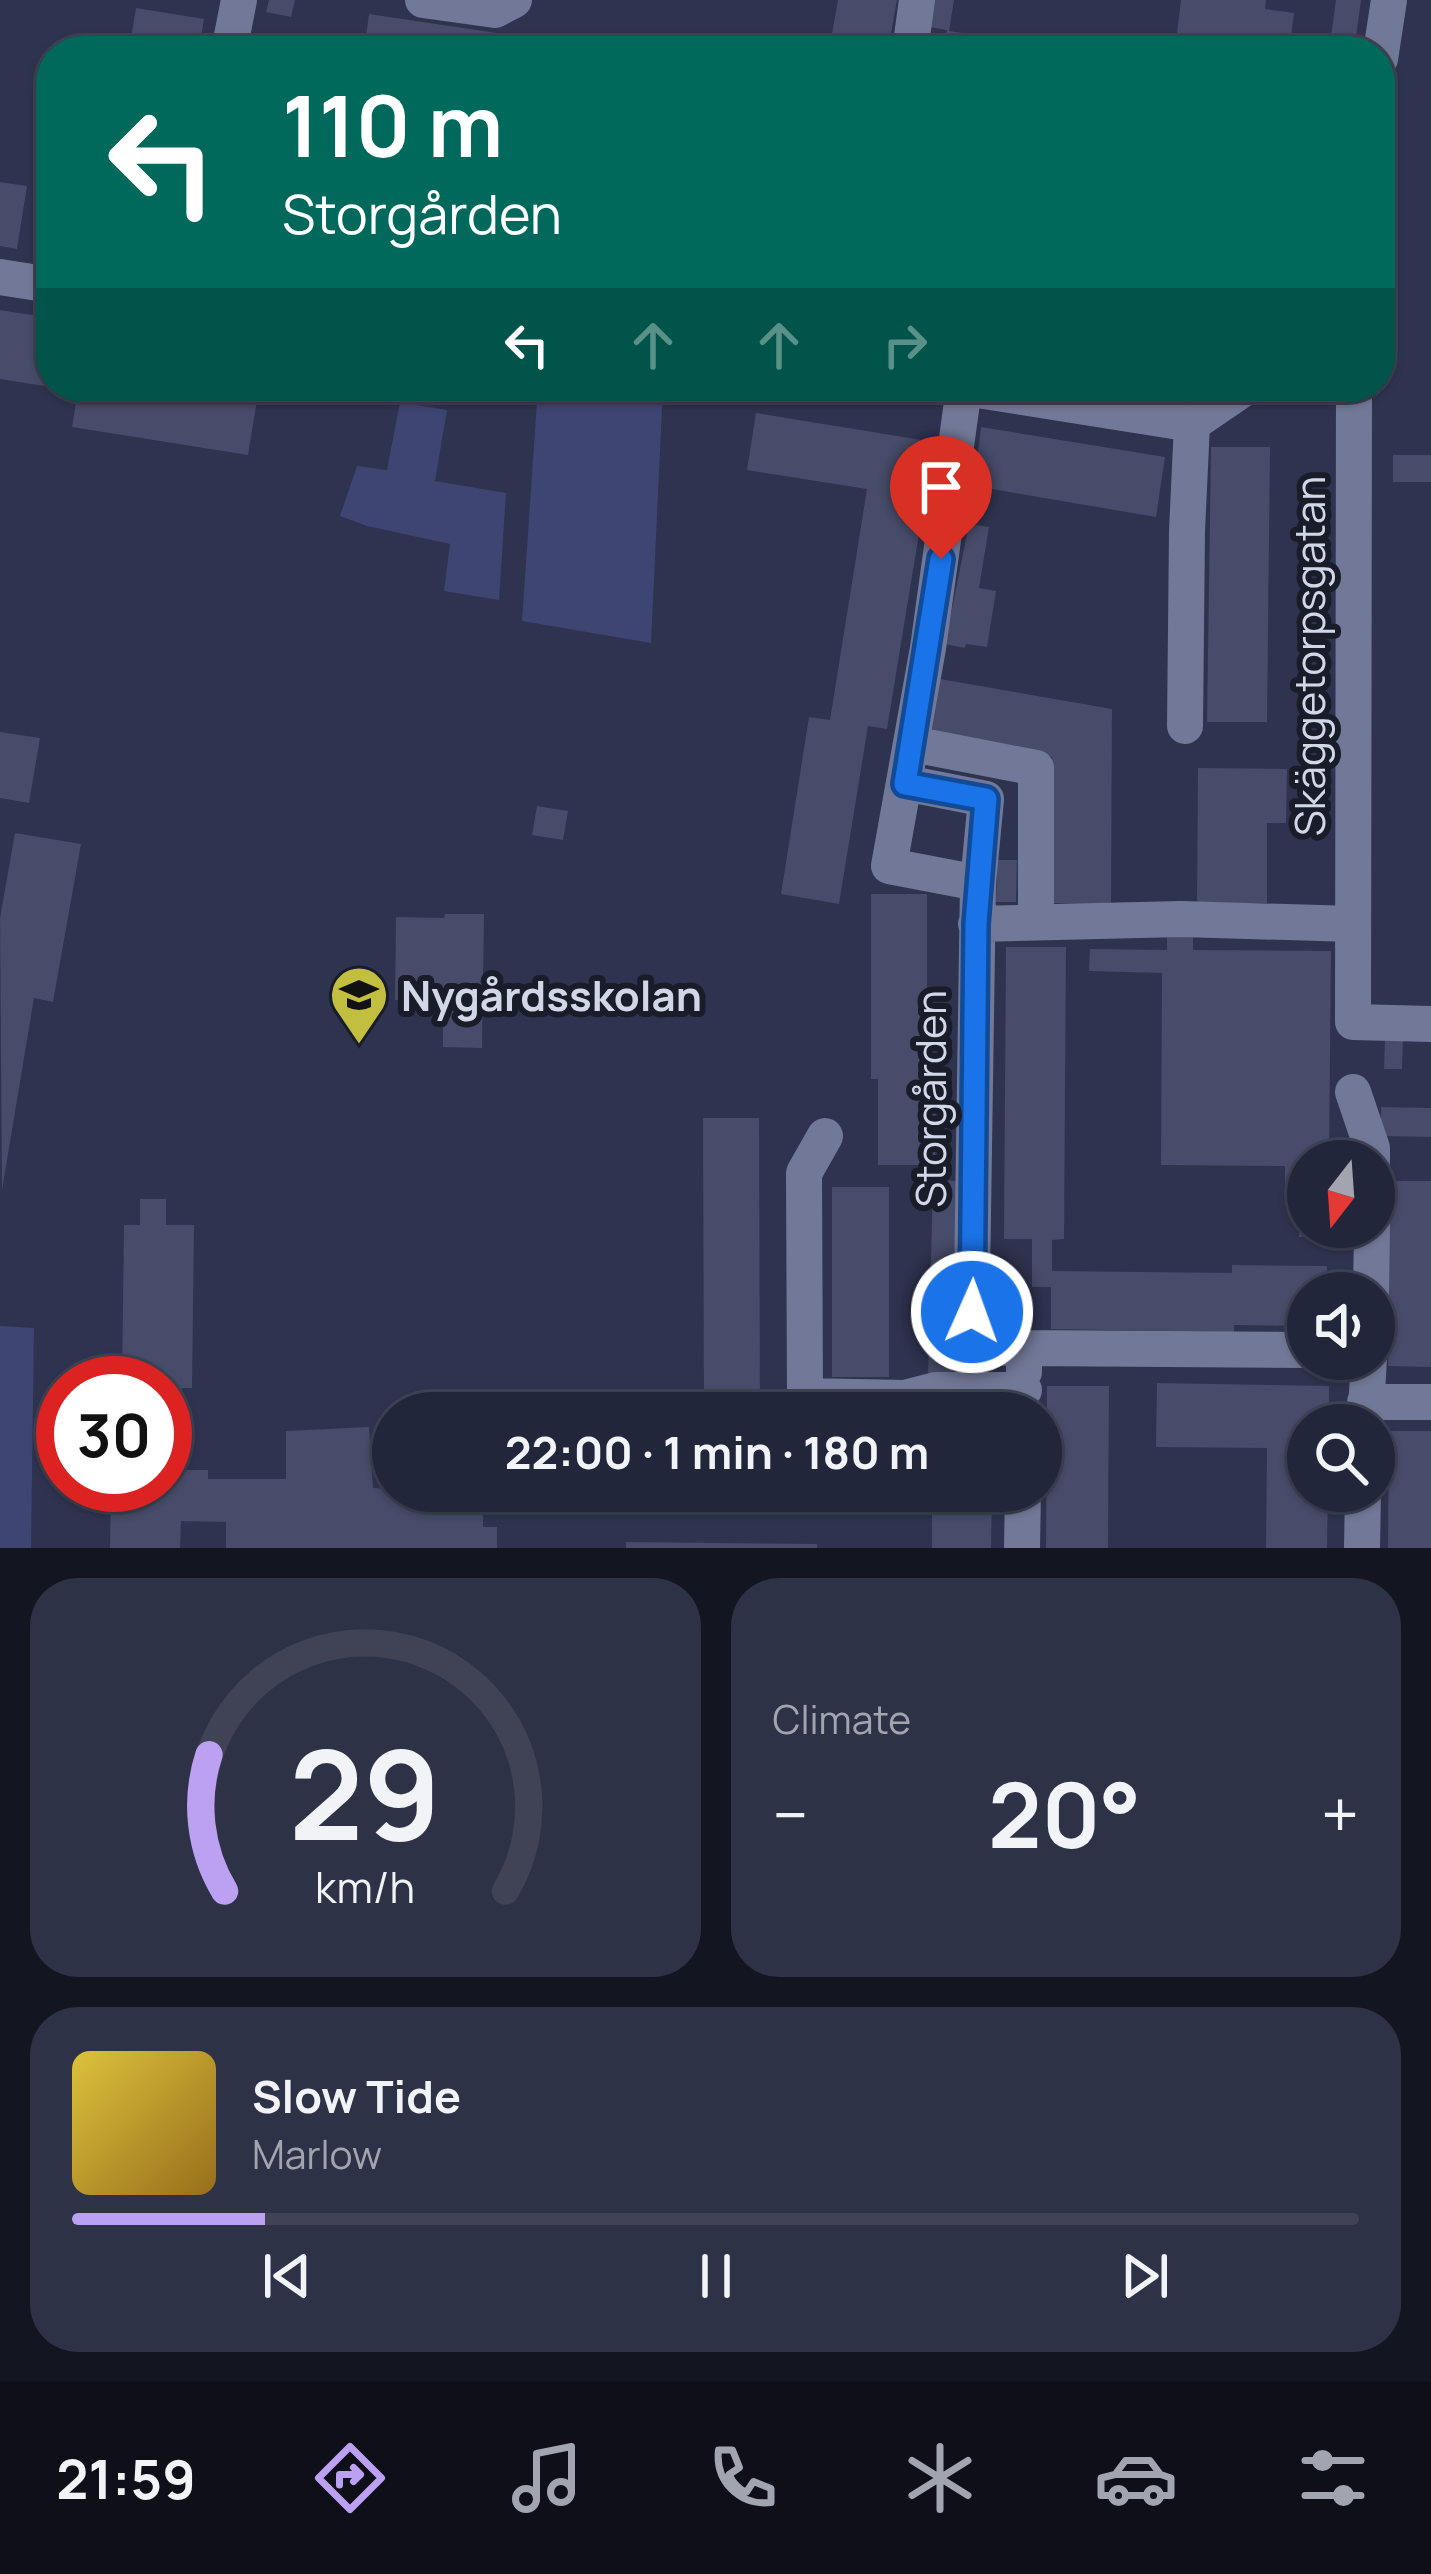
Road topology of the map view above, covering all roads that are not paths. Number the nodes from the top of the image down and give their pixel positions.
1 (239, 0) edge
2 (423, 0) edge
3 (514, 0) edge
4 (917, 0) edge
5 (1389, 0) edge
6 (232, 36) edge
7 (912, 36) edge
8 (1384, 36) edge
9 (0, 277) edge
10 (36, 283) edge
11 (959, 402) edge
12 (1055, 402) edge
13 (1224, 402) edge
14 (1354, 402) edge
15 (1192, 424) junction
16 (1185, 726) dead end
17 (912, 744) junction
18 (905, 784) junction
19 (979, 883) junction
20 (1036, 922) junction
21 (976, 924) junction
22 (1353, 924) junction
23 (1431, 1024) edge
24 (1354, 1092) dead end
25 (825, 1136) dead end
26 (1369, 1140) edge
27 (971, 1347) junction
28 (1024, 1348) junction
29 (1287, 1349) edge
30 (970, 1390) junction
31 (980, 1392) edge
32 (1024, 1392) edge
33 (1431, 1402) edge
34 (1395, 1409) edge
35 (1022, 1512) edge
36 (1363, 1512) edge
37 (1022, 1548) edge
38 (1362, 1548) edge

1 - 6 street
2 - 3 street
4 - 7 street
5 - 8 street
9 - 10 street
11 - 17 street
12 - 15 street
13 - 15 street
14 - 22 street, Skäggetorpsgatan
15 - 16 street
17 - 18 street
17 - 20 street
18 - 19 street, Storgården
18 - 19 street
19 - 21 street, Storgården
20 - 21 street
20 - 22 street
21 - 27 street, Storgården
22 - 23 street, Skäggetorpsgatan
24 - 26 street
25 - 30 street
27 - 28 street
27 - 30 street, Storgården
28 - 29 street
28 - 32 street
30 - 31 street
33 - 34 street
35 - 37 street
36 - 38 street

